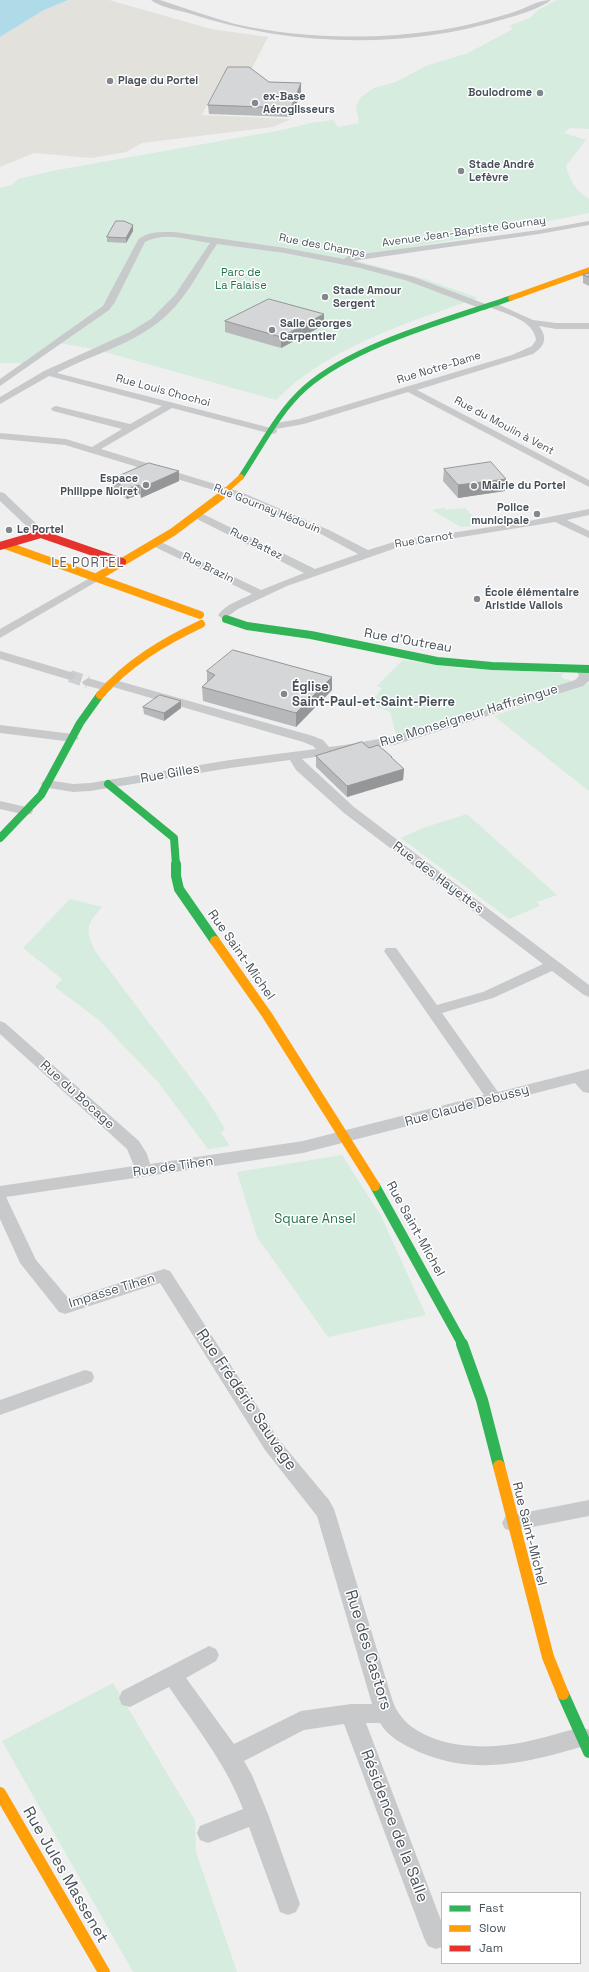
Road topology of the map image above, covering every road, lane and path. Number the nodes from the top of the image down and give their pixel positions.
1 (154, 0) edge
2 (539, 0) edge
3 (548, 0) edge
4 (509, 15) junction
5 (589, 222) edge
6 (215, 241) junction
7 (341, 261) junction
8 (589, 270) edge
9 (488, 306) junction
10 (531, 322) junction
11 (589, 326) edge
12 (3, 369) dead end
13 (17, 371) junction
14 (47, 373) junction
15 (0, 383) edge
16 (409, 389) junction
17 (0, 401) edge
18 (170, 405) junction
19 (56, 409) dead end
20 (132, 428) junction
21 (274, 429) junction
22 (0, 436) edge
23 (93, 450) junction
24 (589, 484) edge
25 (226, 491) junction
26 (0, 495) edge
27 (589, 512) edge
28 (197, 515) junction
29 (557, 519) junction
30 (41, 534) junction
31 (589, 535) edge
32 (154, 543) junction
33 (2, 546) edge
34 (366, 554) junction
35 (122, 562) junction
36 (314, 573) junction
37 (97, 577) junction
38 (261, 594) junction
39 (213, 618) junction
40 (0, 634) edge
41 (0, 655) edge
42 (586, 669) edge
43 (70, 676) tunnel mouth
44 (88, 682) tunnel mouth
45 (109, 685) junction
46 (0, 729) edge
47 (73, 738) junction
48 (326, 752) junction
49 (293, 756) junction
50 (48, 784) junction
51 (108, 784) junction
52 (0, 805) edge
53 (26, 812) junction
54 (0, 838) edge
55 (391, 951) dead end
56 (554, 965) junction
57 (589, 992) edge
58 (432, 1011) junction
59 (0, 1026) edge
60 (586, 1080) edge
61 (495, 1099) junction
62 (346, 1137) junction
63 (144, 1171) junction
64 (0, 1192) edge
65 (0, 1201) edge
66 (164, 1275) joint
67 (85, 1378) dead end
68 (0, 1408) edge
69 (589, 1508) edge
70 (330, 1523) joint
71 (512, 1523) junction
72 (209, 1655) dead end
73 (172, 1675) junction
74 (130, 1698) dead end
75 (386, 1713) junction
76 (351, 1714) junction
77 (585, 1745) edge
78 (230, 1758) junction
79 (0, 1793) edge
80 (257, 1814) junction
81 (208, 1833) dead end
82 (288, 1904) dead end
83 (436, 1938) dead end
84 (104, 1972) edge

1 - 4 street
2 - 4 street
3 - 4 street
5 - 7 street, Avenue Jean-Baptiste Gournay
6 - 7 street, Rue des Champs
6 - 13 street, Rue des Champs
6 - 14 street
7 - 9 street, Rue des Champs
8 - 9 street
9 - 10 street
9 - 21 street
10 - 11 street
10 - 16 street, Rue Notre-Dame
12 - 13 street
13 - 15 street
14 - 17 street
14 - 18 street, Rue Louis Chochoi
16 - 21 street, Rue Notre-Dame
16 - 24 street, Rue du Moulin à Vent
18 - 20 street
18 - 21 street, Rue Louis Chochoi
19 - 20 street
20 - 23 street
21 - 25 street
22 - 23 street, Rue Gournay Hédouin
23 - 25 street, Rue Gournay Hédouin
25 - 28 street
25 - 34 street, Rue Gournay Hédouin
26 - 30 street
27 - 29 street, Rue Carnot
28 - 32 street
28 - 36 street, Rue Battez
29 - 31 street
29 - 34 street, Rue Carnot
30 - 33 street
30 - 35 street
32 - 35 street
32 - 38 street, Rue Brazin
33 - 37 street, Rue d'Outreau
34 - 36 street, Rue Carnot
35 - 37 street
36 - 38 street, Rue Carnot
37 - 39 street, Rue d'Outreau
37 - 40 street
38 - 39 street, Rue Carnot
39 - 42 street, Rue d'Outreau
39 - 45 street
41 - 43 street
42 - 48 street, Rue Monseigneur Haffreingue
44 - 45 street
45 - 47 street
45 - 48 street
46 - 47 street
47 - 50 street
48 - 49 street, Rue Monseigneur Haffreingue
49 - 51 street, Rue Gilles
49 - 56 street, Rue des Hayettes
50 - 51 street, Rue Gilles
50 - 53 street
51 - 62 street, Rue Saint-Michel
52 - 53 street
53 - 54 street
55 - 58 street
56 - 57 street, Rue des Hayettes
56 - 58 street
58 - 61 street
59 - 63 street, Rue du Bocage
60 - 61 street, Rue Claude Debussy
61 - 62 street, Rue Claude Debussy
62 - 63 street, Rue de Tihen
62 - 71 street, Rue Saint-Michel
63 - 64 street, Rue de Tihen
65 - 66 street, Impasse Tihen
66 - 70 street, Rue Frédéric Sauvage
67 - 68 street
69 - 71 street
70 - 75 street, Rue des Castors
71 - 77 street, Rue Saint-Michel
72 - 73 street
73 - 74 street
73 - 78 street
75 - 76 street
75 - 77 street, Rue des Castors
76 - 78 street
76 - 83 street, Résidence de la Salle
78 - 80 street
79 - 84 street, Rue Jules Massenet
80 - 81 street
80 - 82 street

